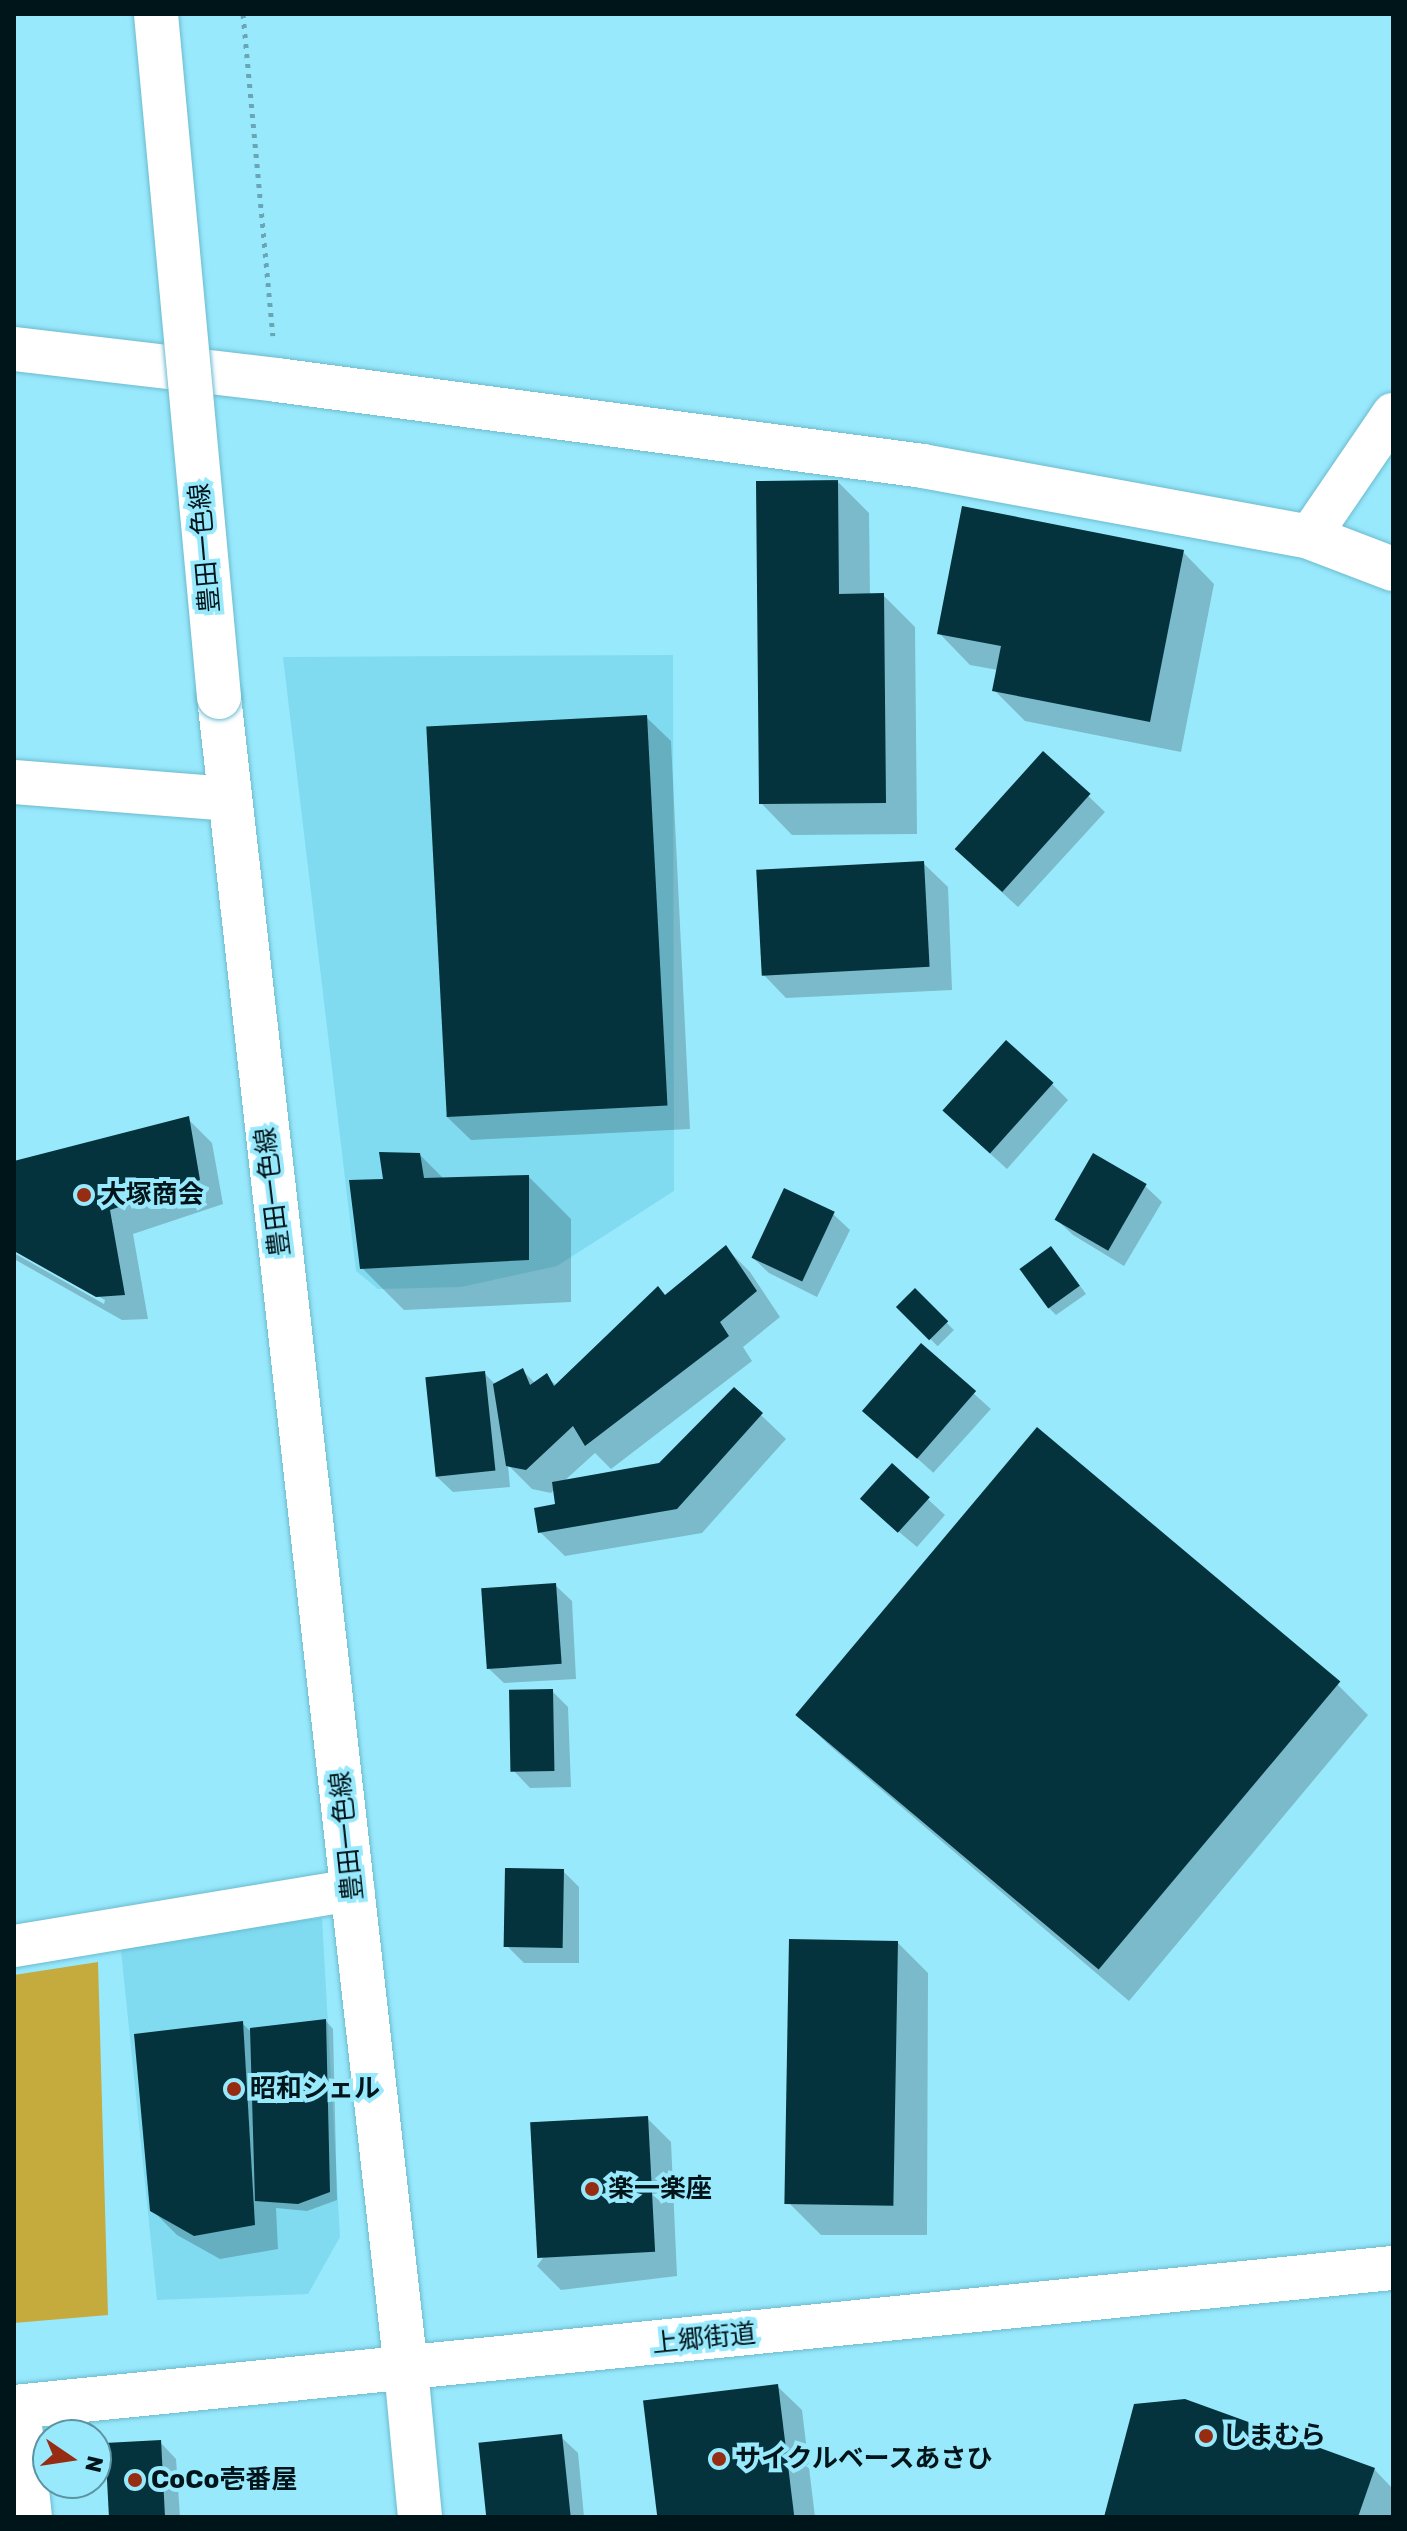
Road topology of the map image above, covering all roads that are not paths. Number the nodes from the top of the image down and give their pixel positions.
1 (156, 14) edge
2 (14, 349) edge
3 (1393, 414) edge
4 (1309, 537) junction
5 (1393, 569) edge
6 (14, 782) edge
7 (228, 799) junction
8 (353, 1890) junction
9 (14, 1946) edge
10 (1393, 2268) edge
11 (406, 2369) junction
12 (16, 2407) edge
13 (31, 2517) edge
14 (420, 2517) edge

1 - 7 main road, 豊田一色線, bridge
2 - 4 main road
3 - 4 street
4 - 5 main road
6 - 7 main road
7 - 8 main road, 豊田一色線
8 - 9 street
8 - 11 main road, 豊田一色線
10 - 11 main road, 上郷街道
11 - 12 main road, 上郷街道
11 - 14 main road, 豊田一色線
12 - 13 street

